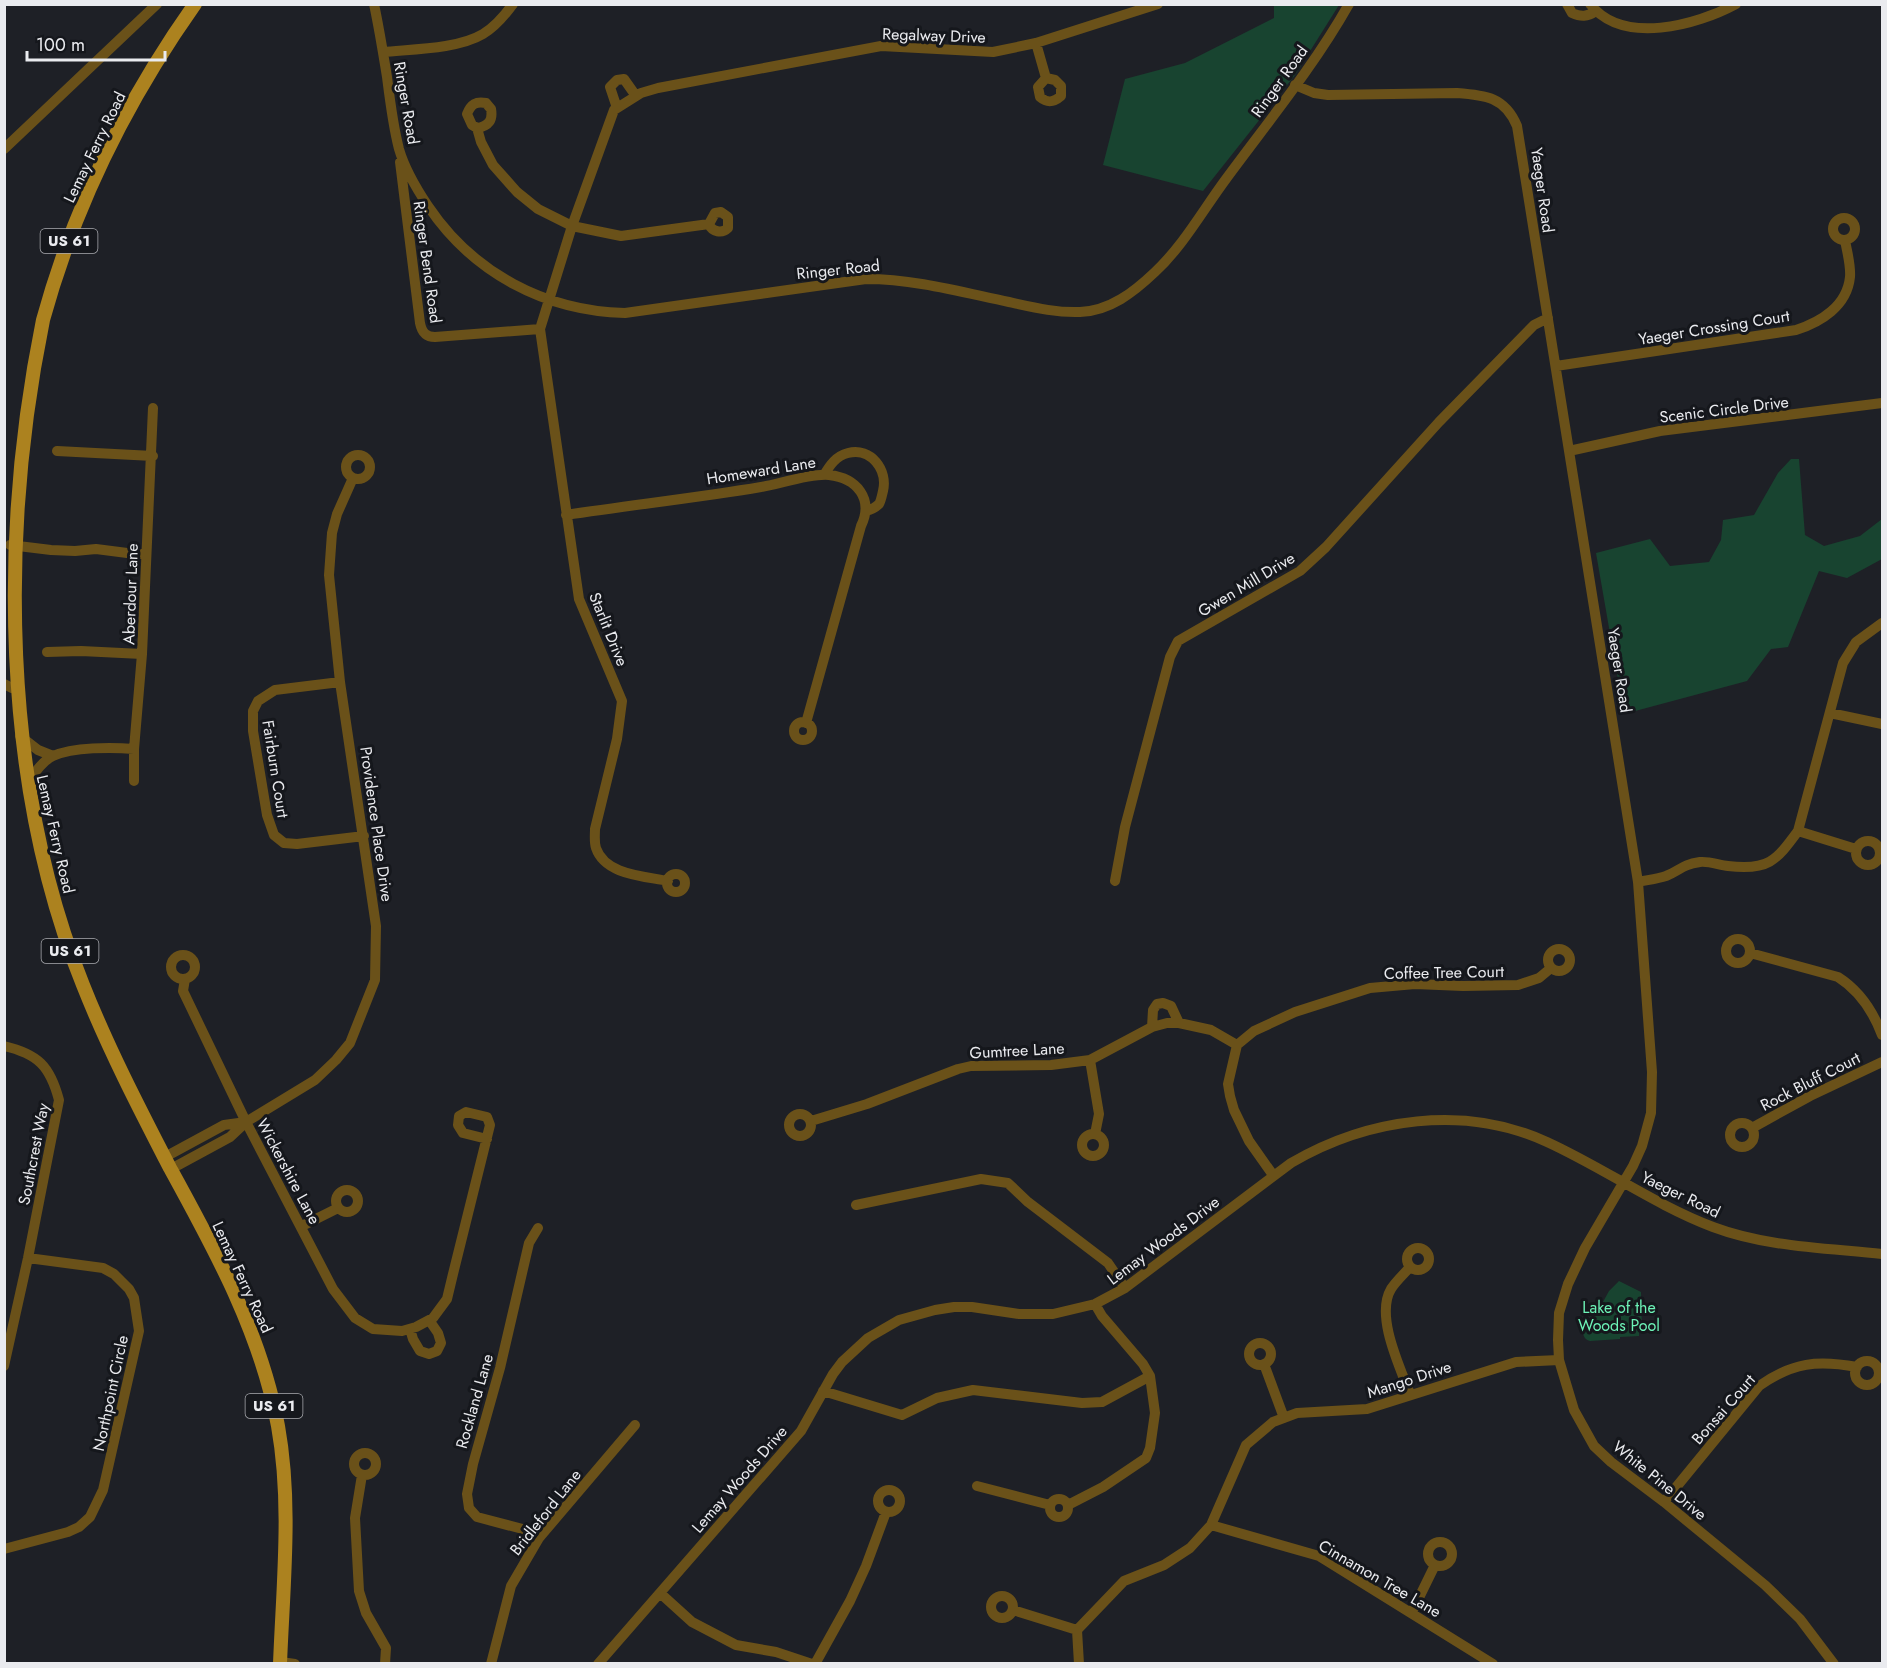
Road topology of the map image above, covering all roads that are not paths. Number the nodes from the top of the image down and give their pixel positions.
1 (157, 4) edge
2 (195, 4) edge
3 (374, 4) edge
4 (513, 4) edge
5 (1158, 4) edge
6 (1349, 4) edge
7 (1567, 4) edge
8 (1736, 4) edge
9 (1593, 8) edge
10 (1036, 43) junction
11 (383, 52) junction
12 (1046, 78) dead end
13 (1295, 85) junction
14 (636, 96) junction
15 (617, 108) junction
16 (477, 128) dead end
17 (4, 149) edge
18 (399, 149) junction
19 (709, 224) dead end
20 (572, 226) junction
21 (1845, 240) dead end
22 (548, 300) junction
23 (1548, 318) junction
24 (540, 328) junction
25 (1556, 366) junction
26 (1882, 403) edge
27 (153, 408) dead end
28 (57, 451) dead end
29 (1569, 451) junction
30 (153, 456) junction
31 (824, 475) junction
32 (353, 478) dead end
33 (866, 512) junction
34 (566, 514) junction
35 (10, 545) junction
36 (146, 554) junction
37 (1882, 623) edge
38 (47, 652) dead end
39 (142, 654) junction
40 (340, 682) junction
41 (8, 686) edge
42 (1830, 713) junction
43 (806, 723) dead end
44 (1882, 724) edge
45 (18, 734) junction
46 (134, 749) junction
47 (53, 756) junction
48 (134, 781) dead end
49 (26, 785) junction
50 (1798, 831) junction
51 (364, 836) junction
52 (1856, 849) dead end
53 (668, 881) dead end
54 (1115, 881) dead end
55 (1638, 882) junction
56 (1750, 953) dead end
57 (1551, 968) dead end
58 (185, 979) dead end
59 (1179, 1023) junction
60 (1152, 1027) junction
61 (1882, 1035) edge
62 (1237, 1045) junction
63 (4, 1046) edge
64 (1090, 1060) junction
65 (1882, 1062) edge
66 (811, 1121) dead end
67 (246, 1122) junction
68 (1752, 1128) dead end
69 (1095, 1134) dead end
70 (487, 1139) dead end
71 (168, 1163) junction
72 (1273, 1175) junction
73 (1623, 1182) junction
74 (856, 1205) dead end
75 (338, 1208) dead end
76 (302, 1226) junction
77 (538, 1228) dead end
78 (1882, 1254) edge
79 (28, 1258) junction
80 (1410, 1267) dead end
81 (1125, 1288) junction
82 (1095, 1304) junction
83 (429, 1320) junction
84 (410, 1329) junction
85 (1559, 1360) junction
86 (1264, 1364) dead end
87 (4, 1366) edge
88 (1857, 1367) dead end
89 (1150, 1376) junction
90 (824, 1391) junction
91 (1410, 1394) junction
92 (1284, 1418) junction
93 (635, 1425) dead end
94 (363, 1475) dead end
95 (977, 1486) dead end
96 (1664, 1502) junction
97 (886, 1512) dead end
98 (1211, 1525) junction
99 (539, 1538) junction
100 (4, 1549) edge
101 (1436, 1565) dead end
102 (660, 1593) junction
103 (1013, 1610) dead end
104 (1412, 1612) junction
105 (1077, 1630) junction
106 (285, 1663) edge
107 (385, 1664) edge
108 (491, 1664) edge
109 (598, 1664) edge
110 (814, 1664) edge
111 (1079, 1664) edge
112 (1493, 1664) edge
113 (1834, 1664) edge

1 - 17 street
2 - 35 main road, Lemay Ferry Road / US 61
3 - 11 street, Ringer Road
4 - 11 street
5 - 10 street, Regalway Drive
6 - 13 street, Ringer Road
7 - 9 street
8 - 9 street
10 - 12 street
10 - 14 street, Regalway Drive
11 - 18 street, Ringer Road
13 - 22 street, Ringer Road
13 - 23 street, Yaeger Road
14 - 15 street, Regalway Drive
14 - 15 street
15 - 20 street
16 - 20 street
18 - 22 street, Ringer Road
18 - 24 street, Ringer Bend Road
19 - 20 street
20 - 22 street
21 - 25 street, Yaeger Crossing Court
22 - 24 street, Starlit Drive
23 - 25 street, Yaeger Road
23 - 54 street, Gwen Mill Drive
24 - 34 street, Starlit Drive
25 - 29 street, Yaeger Road
26 - 29 street, Scenic Circle Drive
27 - 30 street, Aberdour Lane
28 - 30 street
29 - 55 street, Yaeger Road
30 - 36 street, Aberdour Lane
31 - 33 street, Homeward Lane
31 - 33 street
31 - 34 street, Homeward Lane
32 - 40 street, Providence Place Drive
33 - 43 street
34 - 53 street, Starlit Drive
35 - 36 street
35 - 41 main road, Lemay Ferry Road / US 61
36 - 39 street, Aberdour Lane
37 - 42 street
38 - 39 street
39 - 46 street, Aberdour Lane
40 - 51 street, Providence Place Drive
40 - 51 street, Fairburn Court
41 - 45 main road, Lemay Ferry Road / US 61
42 - 44 street
42 - 50 street
45 - 47 street
45 - 49 main road, Lemay Ferry Road / US 61
46 - 47 street
46 - 48 street, Aberdour Lane
47 - 49 street
49 - 71 main road, Lemay Ferry Road / US 61
50 - 52 street
50 - 55 street
51 - 67 street, Providence Place Drive
55 - 73 street, Yaeger Road
56 - 61 street
57 - 62 street, Coffee Tree Court
58 - 67 street, Wickershire Lane
59 - 60 street, Gumtree Lane
59 - 60 street
59 - 62 street, Gumtree Lane
60 - 64 street, Gumtree Lane
62 - 72 street
63 - 79 street, Southcrest Way
64 - 66 street, Gumtree Lane
64 - 69 street
65 - 68 street, Rock Bluff Court
67 - 71 street, Providence Place Drive
67 - 76 street, Wickershire Lane
70 - 83 street, Wickershire Lane
71 - 106 main road, Lemay Ferry Road / US 61
72 - 73 street, Lemay Woods Drive
72 - 81 street, Lemay Woods Drive
73 - 78 street, Yaeger Road
73 - 85 street, White Pine Drive
74 - 81 street
75 - 76 street
76 - 84 street, Wickershire Lane
77 - 99 street, Rockland Lane
79 - 87 street, Southcrest Way
79 - 100 street, Northpoint Circle
80 - 91 street
81 - 82 street, Lemay Woods Drive
82 - 89 street
82 - 90 street, Lemay Woods Drive
83 - 84 street, Wickershire Lane
83 - 84 street
85 - 91 street, Mango Drive
85 - 96 street, White Pine Drive
86 - 92 street
88 - 96 street, Bonsai Court
89 - 90 street
89 - 95 street
90 - 102 street, Lemay Woods Drive
91 - 92 street, Mango Drive
92 - 98 street, Mango Drive
93 - 99 street, Bridleford Lane
94 - 107 street
96 - 113 street, White Pine Drive
97 - 110 street
98 - 104 street, Cinnamon Tree Lane
98 - 105 street, Mango Drive
99 - 108 street, Bridleford Lane
101 - 104 street
102 - 109 street, Lemay Woods Drive
102 - 110 street
103 - 105 street
104 - 112 street, Cinnamon Tree Lane
105 - 111 street

